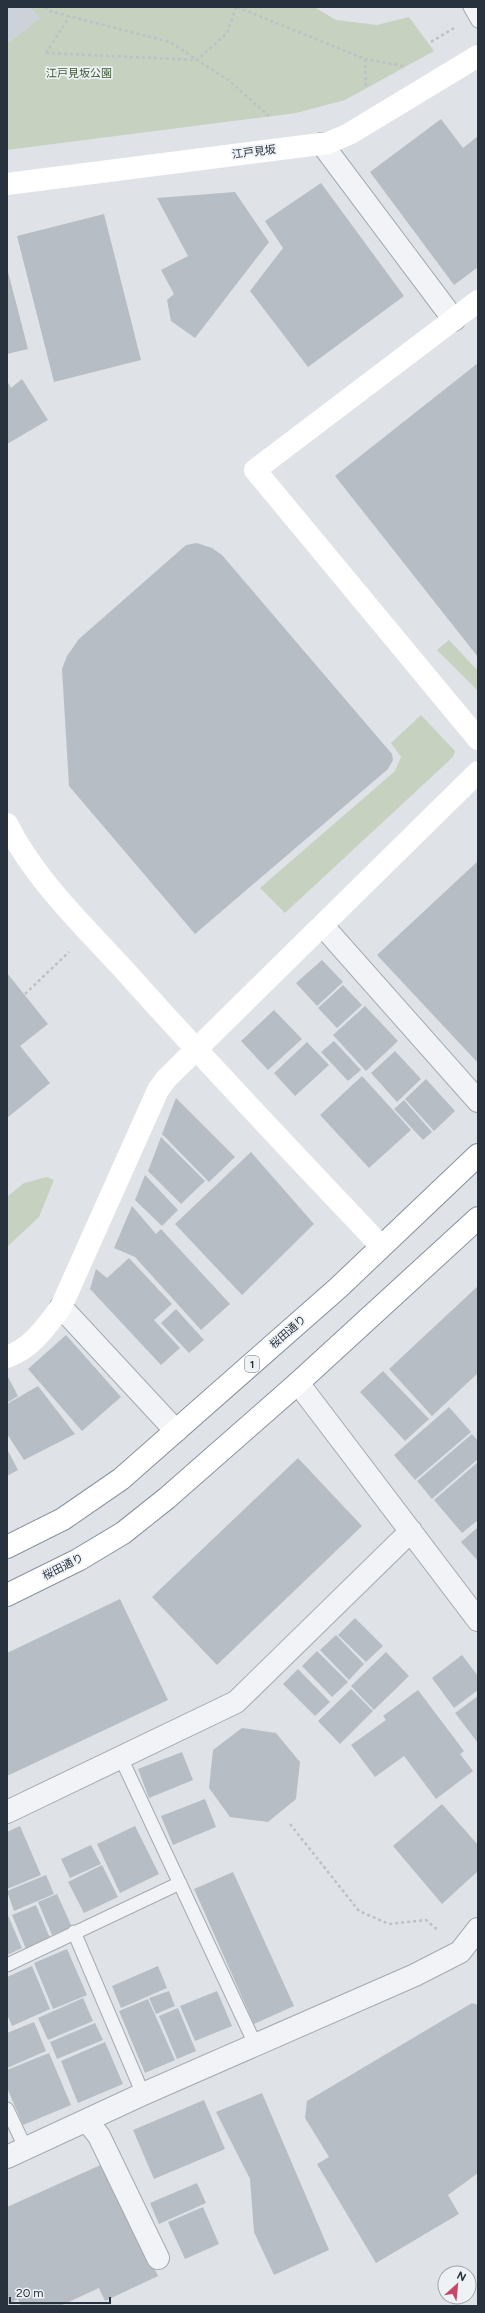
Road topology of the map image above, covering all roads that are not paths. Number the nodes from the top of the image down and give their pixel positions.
1 (470, 7) edge
2 (478, 21) edge
3 (478, 56) edge
4 (322, 144) junction
5 (7, 184) edge
6 (478, 301) edge
7 (454, 320) junction
8 (478, 739) edge
9 (478, 772) edge
10 (7, 824) edge
11 (323, 926) junction
12 (195, 1050) junction
13 (478, 1101) edge
14 (478, 1154) edge
15 (478, 1218) edge
16 (382, 1246) junction
17 (61, 1307) junction
18 (7, 1357) edge
19 (298, 1383) junction
20 (176, 1431) junction
21 (411, 1531) junction
22 (7, 1547) edge
23 (7, 1595) edge
24 (478, 1620) edge
25 (121, 1758) junction
26 (7, 1812) edge
27 (180, 1883) junction
28 (478, 1929) edge
29 (74, 1932) junction
30 (7, 1965) edge
31 (256, 2046) junction
32 (143, 2094) junction
33 (7, 2109) edge
34 (87, 2121) junction
35 (16, 2153) edge
36 (158, 2258) dead end

1 - 2 lane
3 - 4 main road, 江戸見坂
4 - 5 main road, 江戸見坂
4 - 7 street
6 - 7 main road
7 - 8 main road
9 - 11 main road
10 - 12 main road
11 - 12 main road
11 - 13 street
12 - 16 main road
12 - 17 main road
14 - 16 main road, 桜田通り / 1
15 - 19 main road, 桜田通り
16 - 20 main road, 桜田通り / 1
17 - 18 main road
17 - 20 street
19 - 21 street
19 - 23 main road, 桜田通り
20 - 22 main road, 桜田通り / 1
21 - 24 street
21 - 25 street
25 - 26 street
25 - 27 lane
27 - 29 lane
27 - 31 lane
28 - 31 street
29 - 30 lane
29 - 32 lane
31 - 32 street
32 - 34 street
33 - 35 lane
34 - 35 street
34 - 36 street

